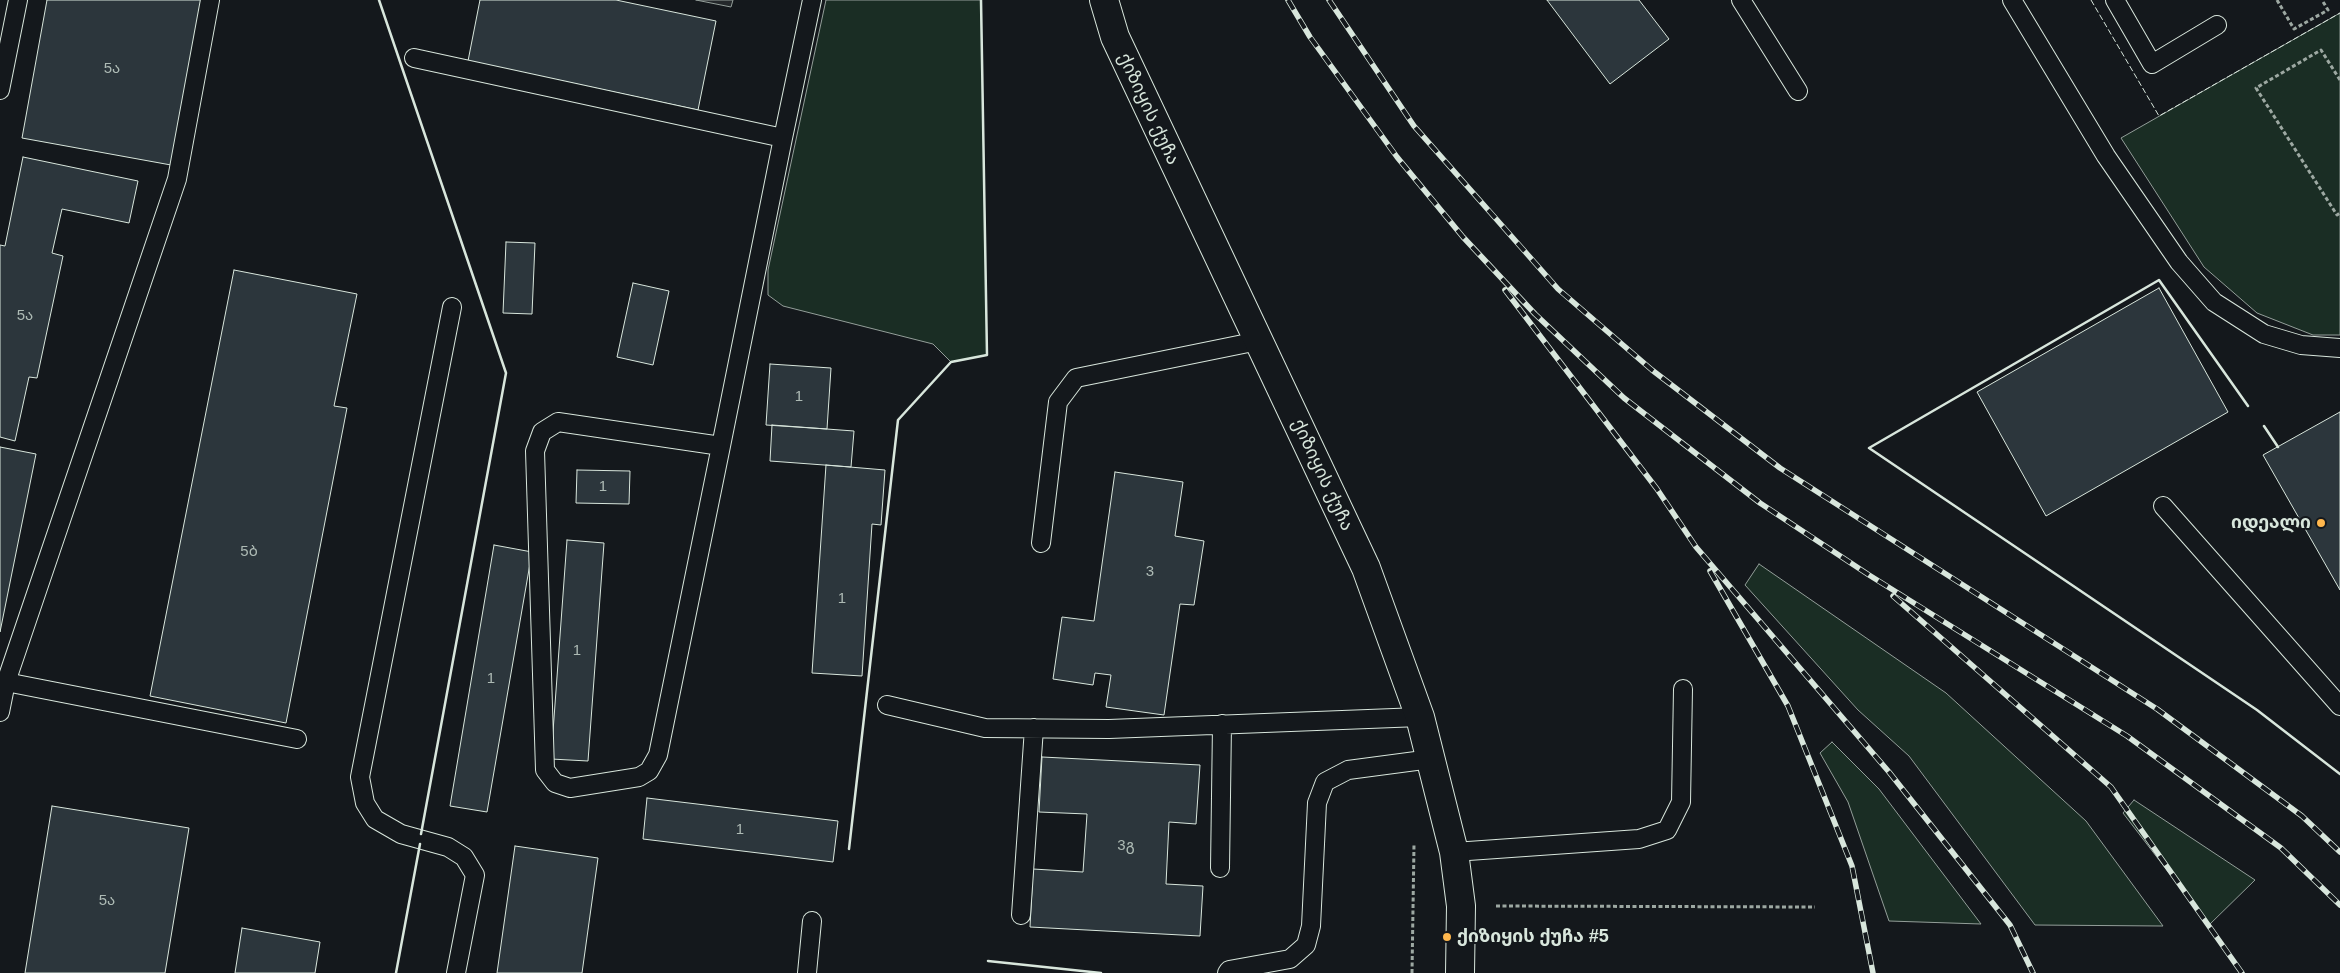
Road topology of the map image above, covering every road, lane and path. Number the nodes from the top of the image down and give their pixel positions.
1 (18, 0) edge
2 (210, 0) edge
3 (812, 0) edge
4 (1104, 0) edge
5 (1741, 0) edge
6 (2012, 0) edge
7 (2115, 0) edge
8 (2277, 0) edge
9 (2322, 0) edge
10 (2217, 25) dead end
11 (414, 58) dead end
12 (2340, 80) edge
13 (0, 90) edge
14 (1798, 91) dead end
15 (784, 138) junction
16 (2340, 213) edge
17 (452, 308) dead end
18 (1258, 341) junction
19 (2340, 348) edge
20 (721, 446) junction
21 (2163, 506) dead end
22 (1041, 543) dead end
23 (6, 682) junction
24 (1683, 689) dead end
25 (887, 705) dead end
26 (2340, 706) edge
27 (0, 712) edge
28 (1420, 717) junction
29 (1222, 724) junction
30 (1034, 728) junction
31 (297, 739) dead end
32 (1431, 759) junction
33 (1415, 834) dead end
34 (1454, 852) junction
35 (1220, 868) dead end
36 (1461, 906) junction
37 (1815, 907) dead end
38 (1022, 915) dead end
39 (812, 921) dead end
40 (456, 973) edge
41 (807, 973) edge
42 (1227, 973) edge
43 (1412, 973) edge
44 (1460, 973) edge

1 - 13 lane
2 - 23 lane
3 - 15 lane
4 - 18 street, ქიზიყის ქუჩა
5 - 14 lane
6 - 19 lane
7 - 10 lane
8 - 9 path
11 - 15 lane
12 - 16 path
15 - 20 lane
17 - 40 lane
18 - 22 lane
18 - 28 street, ქიზიყის ქუჩა
20 - 20 lane
21 - 26 lane
23 - 27 lane
23 - 31 lane
24 - 34 lane
25 - 30 lane
28 - 29 lane
28 - 32 street, ქიზიყის ქუჩა
29 - 30 lane
29 - 35 lane
30 - 38 lane
32 - 34 street, ქიზიყის ქუჩა
32 - 42 lane
33 - 43 path
34 - 36 street, ქიზიყის ქუჩა
36 - 37 path
36 - 44 street, ქიზიყის ქუჩა
39 - 41 lane

